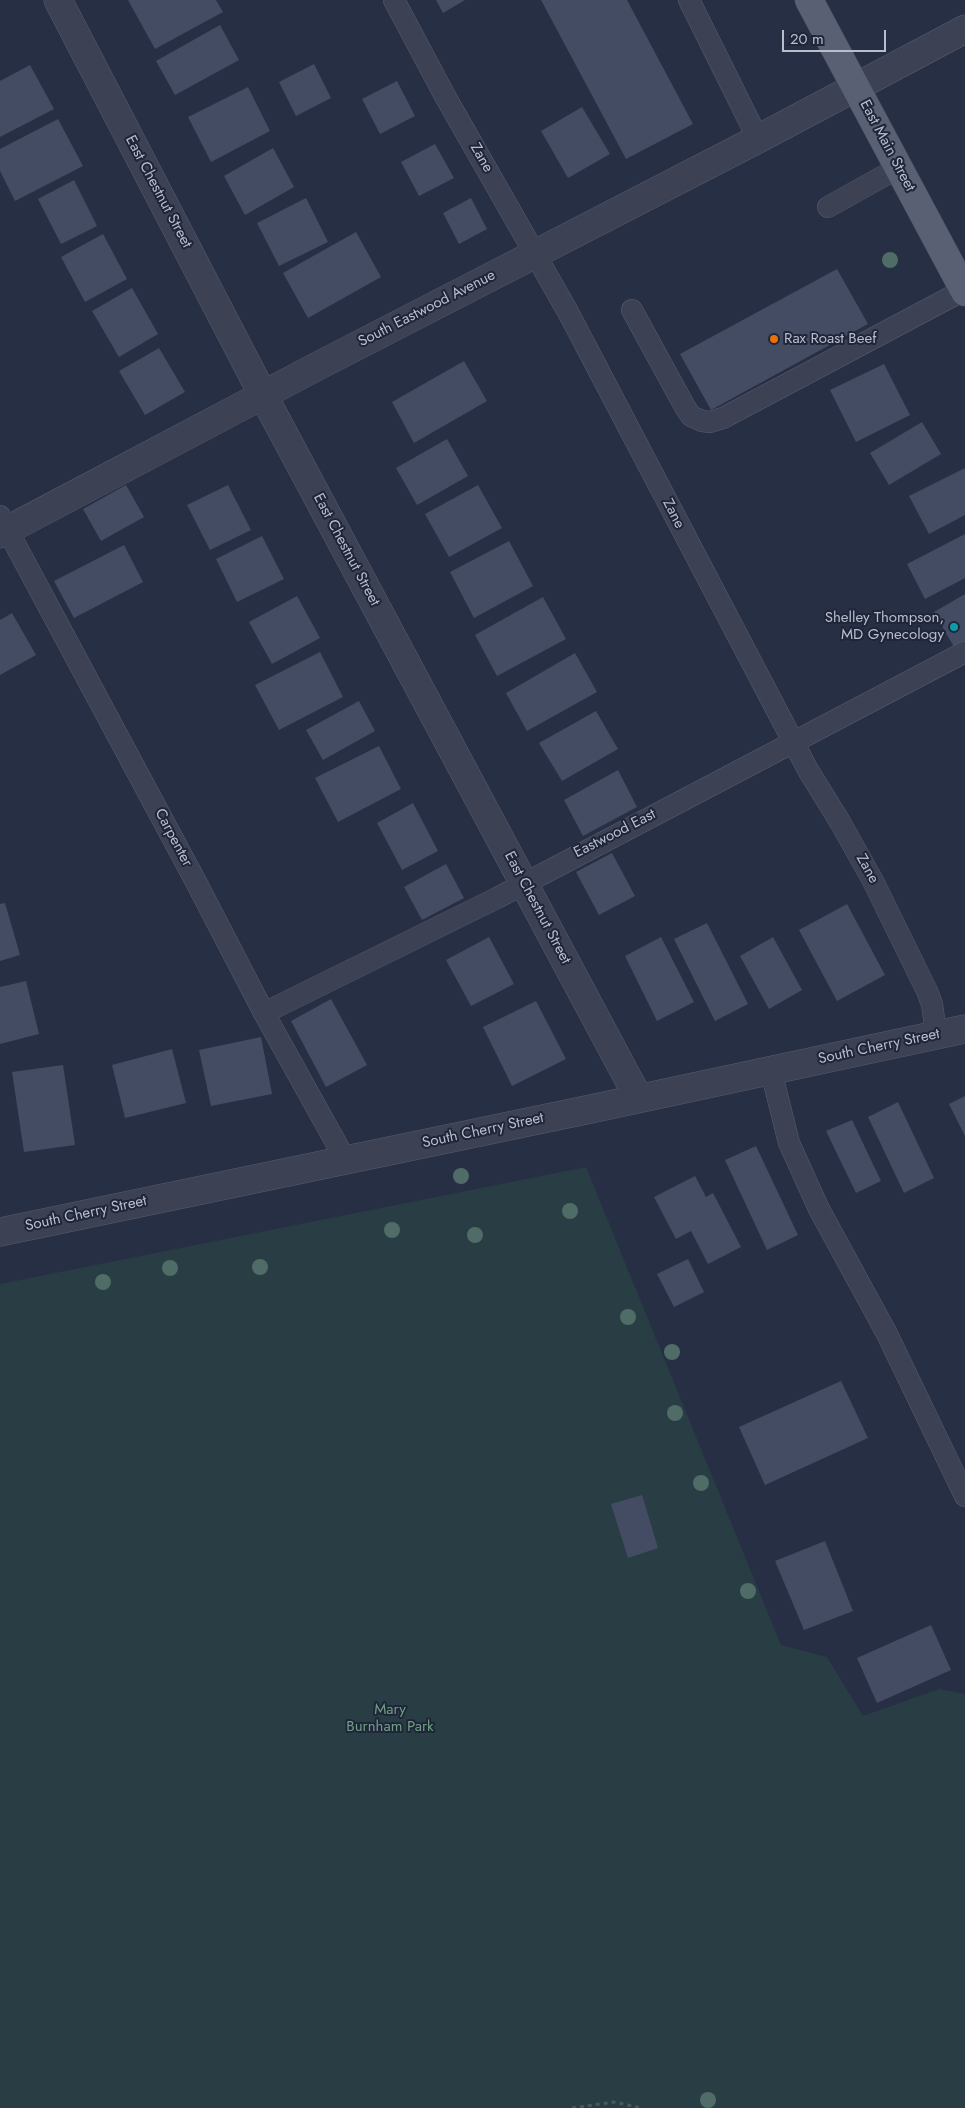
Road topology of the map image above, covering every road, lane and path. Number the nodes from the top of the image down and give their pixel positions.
1 (58, 0) edge
2 (394, 0) edge
3 (689, 0) edge
4 (809, 0) edge
5 (965, 29) edge
6 (854, 86) junction
7 (758, 139) junction
8 (898, 168) junction
9 (828, 206) dead end
10 (535, 253) junction
11 (965, 291) edge
12 (632, 310) dead end
13 (263, 395) junction
14 (2, 527) edge
15 (965, 652) edge
16 (793, 742) junction
17 (524, 882) junction
18 (264, 1013) junction
19 (965, 1029) edge
20 (936, 1034) junction
21 (771, 1071) junction
22 (639, 1099) junction
23 (345, 1159) junction
24 (0, 1232) edge
25 (965, 1496) edge
26 (572, 2108) edge
27 (640, 2108) edge

1 - 13 street, East Chestnut Street
2 - 10 lane, Zane
3 - 7 lane
4 - 6 main road, East Main Street
5 - 6 street, South Eastwood Avenue
6 - 7 street, South Eastwood Avenue
6 - 8 main road, East Main Street
7 - 10 street, South Eastwood Avenue
8 - 9 lane
8 - 11 main road, East Main Street
10 - 13 street, South Eastwood Avenue
10 - 16 lane, Zane
11 - 12 lane
13 - 14 street, South Eastwood Avenue
13 - 17 street, East Chestnut Street
14 - 18 lane, Carpenter
15 - 16 lane, Eastwood East
16 - 17 lane, Eastwood East
16 - 20 lane, Zane
17 - 18 lane, Eastwood East
17 - 22 street, East Chestnut Street
18 - 23 lane, Carpenter
19 - 20 street, South Cherry Street
20 - 21 street, South Cherry Street
21 - 22 street, South Cherry Street
21 - 25 lane
22 - 23 street, South Cherry Street
23 - 24 street, South Cherry Street
26 - 27 path

